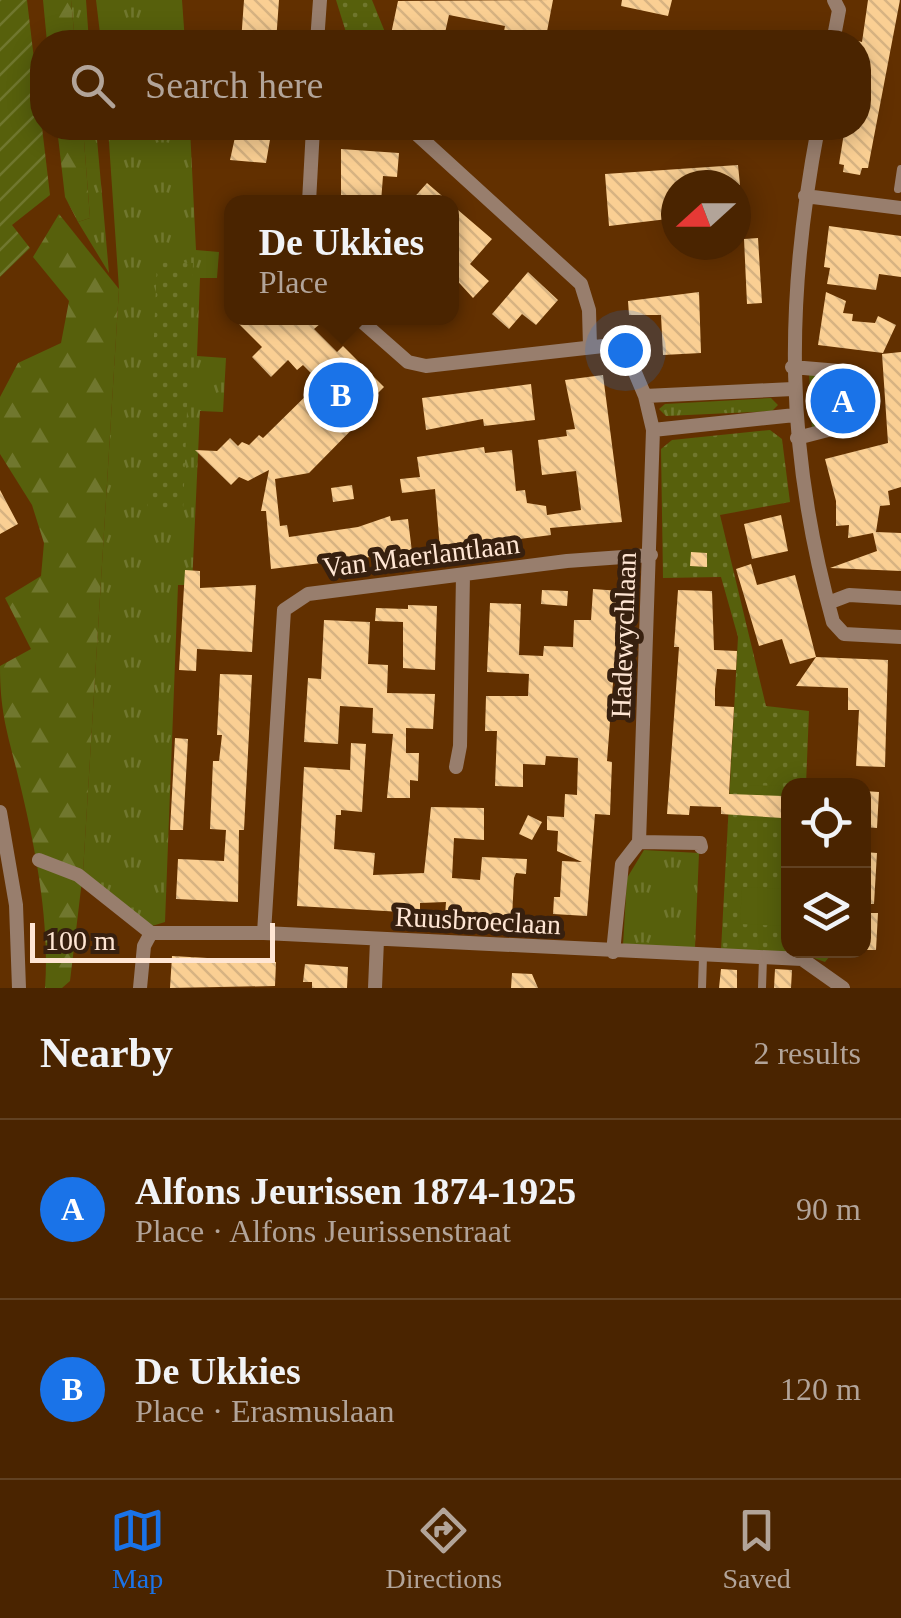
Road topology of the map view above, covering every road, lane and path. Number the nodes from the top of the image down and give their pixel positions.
1 (320, 0) edge
2 (834, 0) edge
3 (318, 30) edge
4 (836, 30) edge
5 (312, 140) edge
6 (423, 140) edge
7 (816, 140) edge
8 (901, 170) edge
9 (898, 189) dead end
10 (309, 195) edge
11 (805, 196) junction
12 (901, 208) edge
13 (366, 325) edge
14 (590, 348) junction
15 (792, 366) junction
16 (793, 390) junction
17 (646, 396) junction
18 (795, 415) junction
19 (653, 430) junction
20 (797, 438) junction
21 (651, 555) junction
22 (463, 575) junction
23 (901, 598) edge
24 (828, 602) junction
25 (901, 636) edge
26 (456, 767) dead end
27 (0, 812) edge
28 (639, 842) junction
29 (701, 847) dead end
30 (39, 860) dead end
31 (151, 932) junction
32 (264, 933) junction
33 (377, 940) junction
34 (613, 952) junction
35 (704, 956) junction
36 (763, 958) junction
37 (21, 983) edge
38 (140, 988) edge
39 (375, 988) edge
40 (702, 988) edge
41 (762, 988) edge
42 (844, 988) edge

1 - 3 street
2 - 4 street
5 - 10 street
6 - 14 street
7 - 11 street
8 - 9 lane
11 - 12 street
11 - 15 street
13 - 14 street
14 - 17 street, Hadewychlaan
15 - 16 street
15 - 20 street
16 - 17 street
16 - 18 street
17 - 19 street, Hadewychlaan
18 - 19 street
18 - 20 street
19 - 21 street, Hadewychlaan
20 - 24 street
21 - 22 street, Van Maerlantlaan
21 - 28 street, Hadewychlaan
22 - 26 street
22 - 32 street, Van Maerlantlaan
23 - 24 street
24 - 25 street
27 - 37 street
28 - 29 street
28 - 34 street, Hadewychlaan
30 - 31 street
31 - 32 street, Ruusbroeclaan
31 - 38 street
32 - 33 street, Ruusbroeclaan
33 - 34 street, Ruusbroeclaan
33 - 39 street
34 - 35 street, Ruusbroeclaan
35 - 36 street, Ruusbroeclaan
35 - 40 lane
36 - 41 lane
36 - 42 street, Ruusbroeclaan

